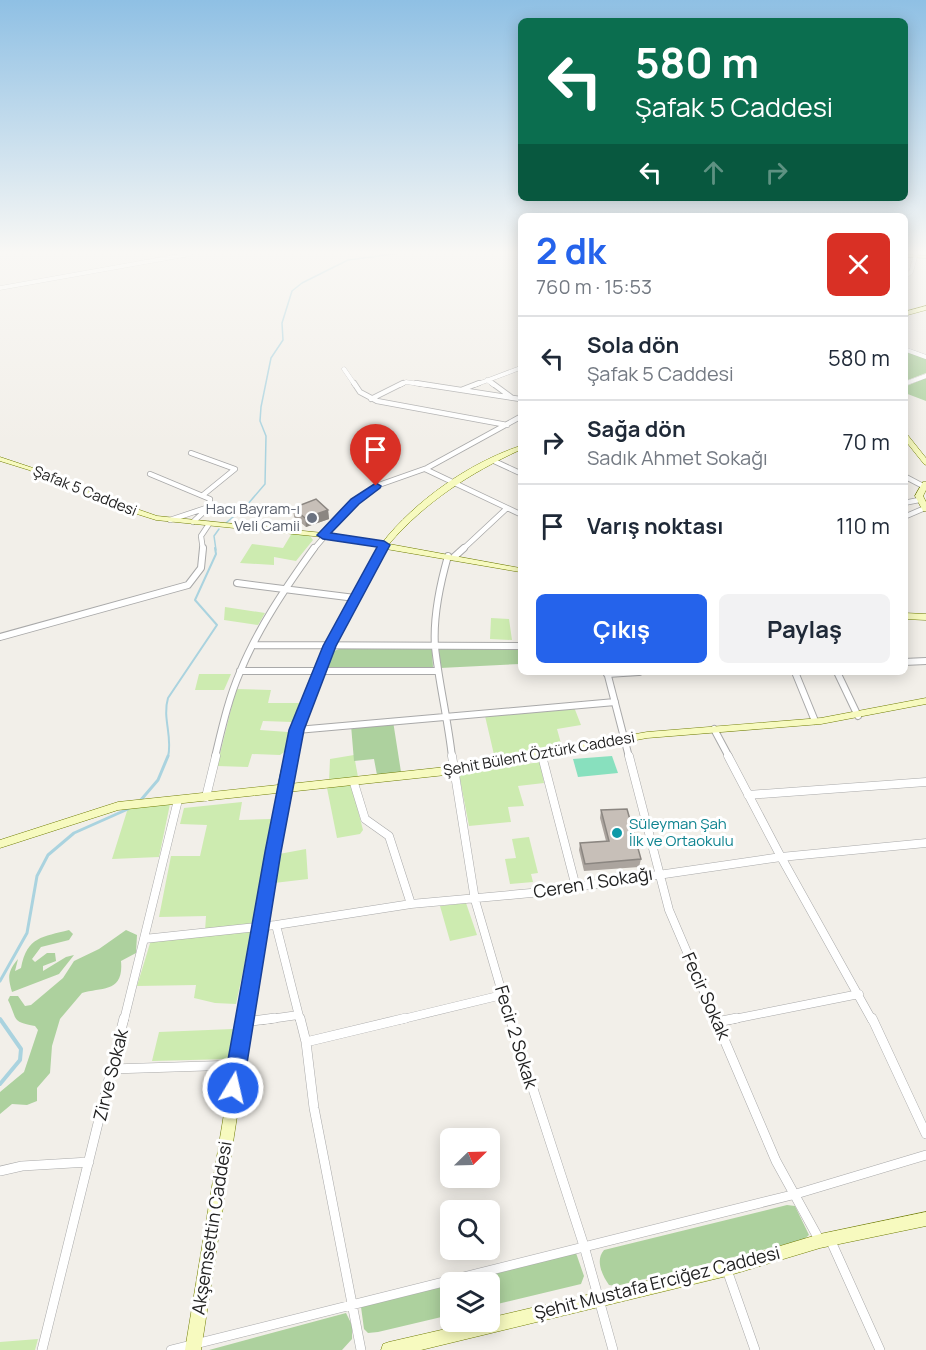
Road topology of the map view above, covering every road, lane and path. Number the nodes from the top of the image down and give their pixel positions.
1 (908, 350) edge
2 (926, 357) edge
3 (344, 369) dead end
4 (518, 369) edge
5 (926, 376) edge
6 (487, 380) junction
7 (908, 383) edge
8 (460, 391) junction
9 (513, 398) junction
10 (371, 399) junction
11 (518, 399) edge
12 (518, 418) edge
13 (507, 425) junction
14 (908, 439) edge
15 (518, 449) edge
16 (191, 453) dead end
17 (0, 459) edge
18 (494, 461) junction
19 (926, 463) edge
20 (425, 469) junction
21 (518, 472) edge
22 (150, 474) dead end
23 (908, 478) edge
24 (454, 483) junction
25 (925, 485) edge
26 (203, 495) junction
27 (919, 500) junction
28 (908, 502) edge
29 (208, 507) junction
30 (507, 508) junction
31 (925, 508) edge
32 (518, 513) edge
33 (908, 515) edge
34 (169, 520) junction
35 (193, 522) junction
36 (208, 524) junction
37 (323, 535) junction
38 (384, 545) junction
39 (451, 556) junction
40 (518, 570) edge
41 (237, 583) dead end
42 (284, 589) junction
43 (355, 598) junction
44 (908, 616) edge
45 (926, 617) edge
46 (0, 637) edge
47 (253, 645) junction
48 (329, 646) junction
49 (435, 646) junction
50 (518, 646) edge
51 (926, 661) edge
52 (908, 662) edge
53 (240, 671) junction
54 (438, 671) junction
55 (318, 673) junction
56 (608, 675) edge
57 (796, 675) edge
58 (838, 675) edge
59 (926, 701) edge
60 (615, 702) junction
61 (448, 716) junction
62 (858, 716) junction
63 (815, 721) junction
64 (714, 729) junction
65 (297, 730) junction
66 (622, 740) junction
67 (542, 756) junction
68 (455, 770) junction
69 (926, 782) edge
70 (354, 783) junction
71 (284, 790) junction
72 (748, 795) junction
73 (206, 797) junction
74 (178, 800) junction
75 (926, 843) edge
76 (0, 844) edge
77 (780, 856) junction
78 (658, 873) junction
79 (576, 887) junction
80 (475, 900) junction
81 (411, 904) junction
82 (276, 925) junction
83 (261, 926) junction
84 (144, 939) junction
85 (859, 994) junction
86 (502, 995) junction
87 (298, 1015) junction
88 (244, 1022) junction
89 (717, 1022) junction
90 (306, 1041) junction
91 (237, 1065) junction
92 (112, 1069) junction
93 (926, 1134) edge
94 (926, 1155) edge
95 (89, 1162) junction
96 (0, 1170) edge
97 (796, 1194) junction
98 (926, 1219) edge
99 (825, 1240) junction
100 (584, 1246) junction
101 (727, 1269) junction
102 (600, 1299) junction
103 (354, 1303) junction
104 (194, 1347) edge
105 (42, 1350) edge
106 (171, 1350) edge
107 (361, 1350) edge
108 (389, 1350) edge
109 (613, 1350) edge
110 (754, 1350) edge
111 (880, 1350) edge

1 - 2 street
3 - 10 street
4 - 6 street
5 - 7 street
6 - 8 street
6 - 9 street
8 - 9 street
8 - 10 street
9 - 11 street
10 - 13 street
12 - 13 street
13 - 20 street
14 - 19 street
15 - 18 street, Akşemsettin Caddesi
16 - 26 street
17 - 34 street, Şafak 5 Caddesi
18 - 21 street
18 - 24 street, Akşemsettin Caddesi
20 - 24 street
20 - 37 street
22 - 26 street
23 - 25 street
24 - 30 street
24 - 38 street, Akşemsettin Caddesi
25 - 27 street
26 - 29 street
27 - 28 street
27 - 31 street
29 - 34 street
29 - 35 street
30 - 32 street
30 - 39 street
31 - 33 street
34 - 35 street, Şafak 5 Caddesi
35 - 36 street, Şafak 5 Caddesi
36 - 37 street, Şafak 5 Caddesi
36 - 46 street
37 - 38 street, Şafak 5 Caddesi
37 - 42 street
38 - 39 street, Şafak 5 Caddesi
38 - 43 street, Akşemsettin Caddesi
39 - 40 street, Şafak 5 Caddesi
39 - 49 street, Fecir 2 Sokak
41 - 42 street
42 - 43 street
42 - 47 street
43 - 48 street, Akşemsettin Caddesi
44 - 45 street
47 - 48 street
47 - 53 street
48 - 49 street
48 - 55 street, Akşemsettin Caddesi
49 - 50 street
49 - 54 street, Fecir 2 Sokak
51 - 52 street
53 - 55 street
53 - 73 street
54 - 55 street
54 - 61 street, Fecir 2 Sokak
55 - 65 street, Akşemsettin Caddesi
56 - 60 street, Fecir Sokak
57 - 63 street
58 - 62 street
59 - 62 street, Şehit Bülent Öztürk Caddesi
60 - 61 street
60 - 66 street, Fecir Sokak
61 - 65 street
61 - 68 street, Fecir 2 Sokak
62 - 63 street, Şehit Bülent Öztürk Caddesi
63 - 64 street, Şehit Bülent Öztürk Caddesi
64 - 66 street, Şehit Bülent Öztürk Caddesi
64 - 72 street
65 - 71 street, Akşemsettin Caddesi
66 - 67 street, Şehit Bülent Öztürk Caddesi
66 - 78 street, Fecir Sokak
67 - 68 street, Şehit Bülent Öztürk Caddesi
67 - 79 street
68 - 70 street, Şehit Bülent Öztürk Caddesi
68 - 80 street, Fecir 2 Sokak
69 - 72 street
70 - 71 street, Şehit Bülent Öztürk Caddesi
70 - 81 street
71 - 73 street, Şehit Bülent Öztürk Caddesi
71 - 83 street, Akşemsettin Caddesi
72 - 77 street
73 - 74 street, Şehit Bülent Öztürk Caddesi
74 - 76 street, Şehit Bülent Öztürk Caddesi
74 - 84 street, Zirve Sokak
75 - 77 street, Ceren 1 Sokağı
77 - 78 street, Ceren 1 Sokağı
77 - 85 street
78 - 79 street, Ceren 1 Sokağı
78 - 89 street, Fecir Sokak
79 - 80 street, Ceren 1 Sokağı
80 - 81 street, Ceren 1 Sokağı
80 - 86 street, Fecir 2 Sokak
81 - 82 street, Ceren 1 Sokağı
82 - 83 street, Ceren 1 Sokağı
82 - 87 street
83 - 84 street, Ceren 1 Sokağı
83 - 88 street, Akşemsettin Caddesi
84 - 92 street, Zirve Sokak
85 - 89 street
85 - 93 street
86 - 90 street
86 - 100 street, Fecir 2 Sokak
87 - 88 street
87 - 90 street
88 - 91 street, Akşemsettin Caddesi
89 - 97 street, Fecir Sokak
90 - 103 street
91 - 92 street
91 - 104 street, Akşemsettin Caddesi
92 - 95 street, Zirve Sokak
94 - 97 street
95 - 96 street
95 - 105 street, Zirve Sokak
97 - 99 street, Fecir Sokak
97 - 100 street
98 - 99 street, Şehit Mustafa Erciğez Caddesi
99 - 101 street, Şehit Mustafa Erciğez Caddesi
99 - 111 street, Fecir Sokak
100 - 102 street, Fecir 2 Sokak
100 - 103 street
101 - 102 street, Şehit Mustafa Erciğez Caddesi
101 - 110 street
102 - 108 street, Şehit Mustafa Erciğez Caddesi
102 - 109 street, Fecir 2 Sokak
103 - 104 street
103 - 107 street
104 - 106 street

